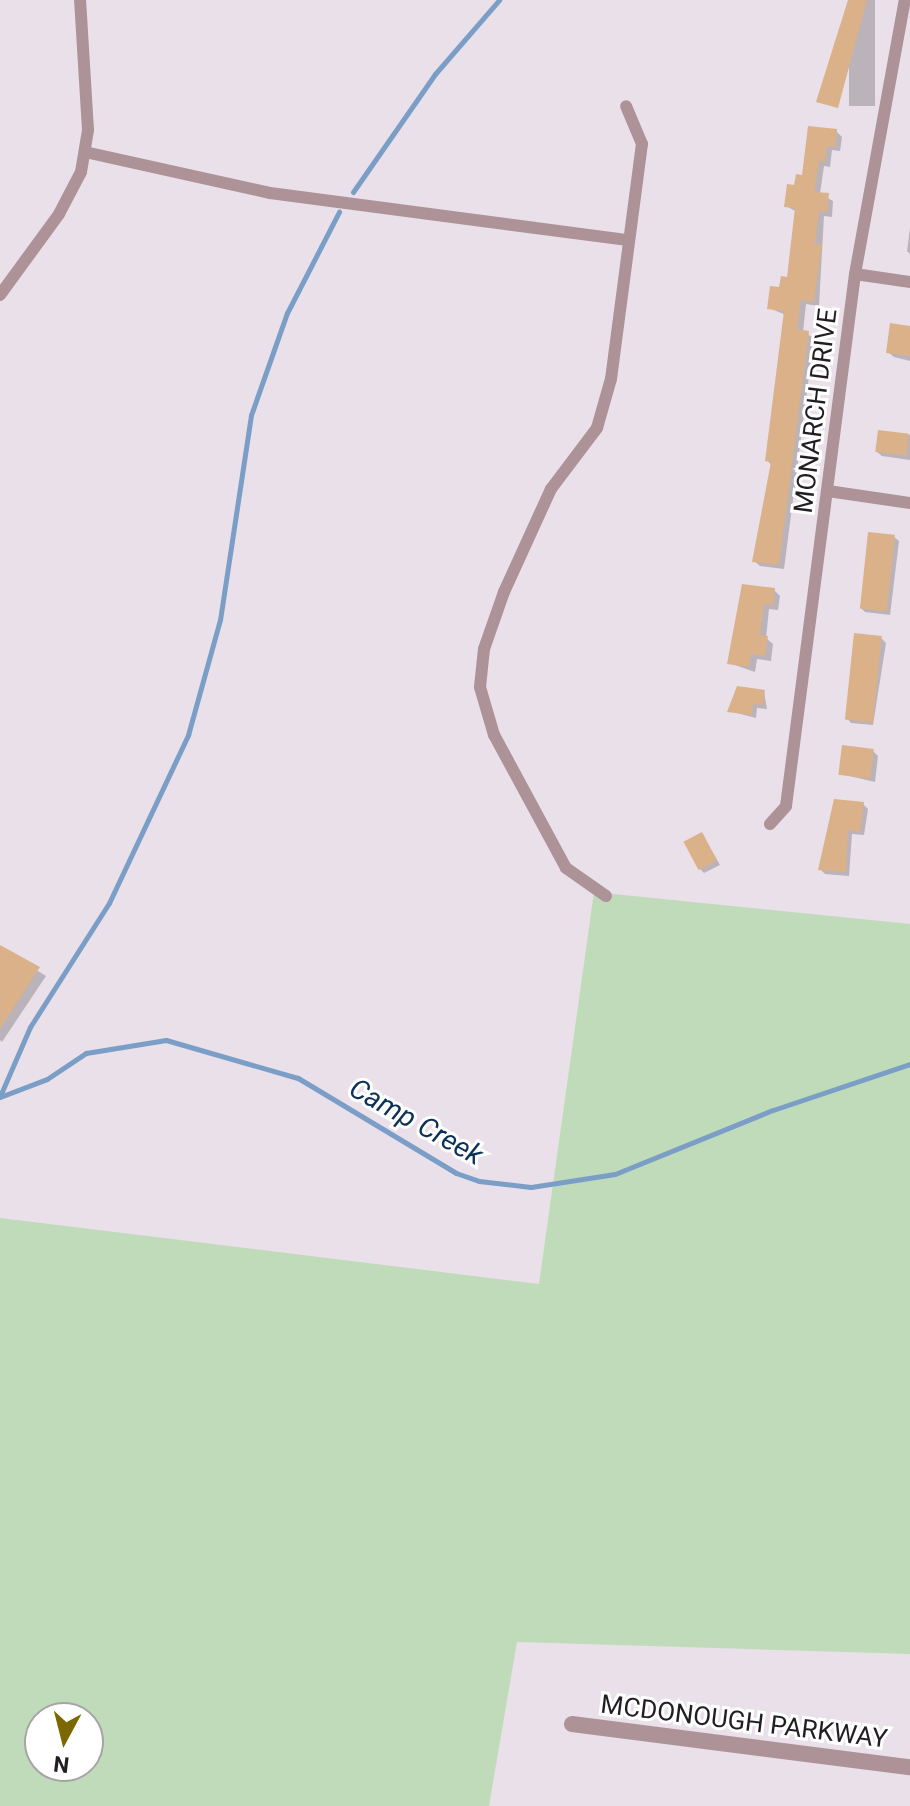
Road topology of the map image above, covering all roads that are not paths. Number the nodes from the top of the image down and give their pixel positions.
1 (80, 0) edge
2 (905, 0) edge
3 (626, 106) dead end
4 (85, 152) junction
5 (628, 240) junction
6 (855, 274) junction
7 (910, 282) edge
8 (0, 295) edge
9 (828, 491) junction
10 (910, 503) edge
11 (770, 824) dead end
12 (606, 896) dead end
13 (572, 1724) dead end
14 (910, 1767) edge

1 - 4 street
2 - 6 street, MONARCH DRIVE
3 - 5 street
4 - 5 street
4 - 8 street
5 - 12 street
6 - 7 street
6 - 9 street, MONARCH DRIVE
9 - 10 street
9 - 11 street, MONARCH DRIVE
13 - 14 street, MCDONOUGH PARKWAY

